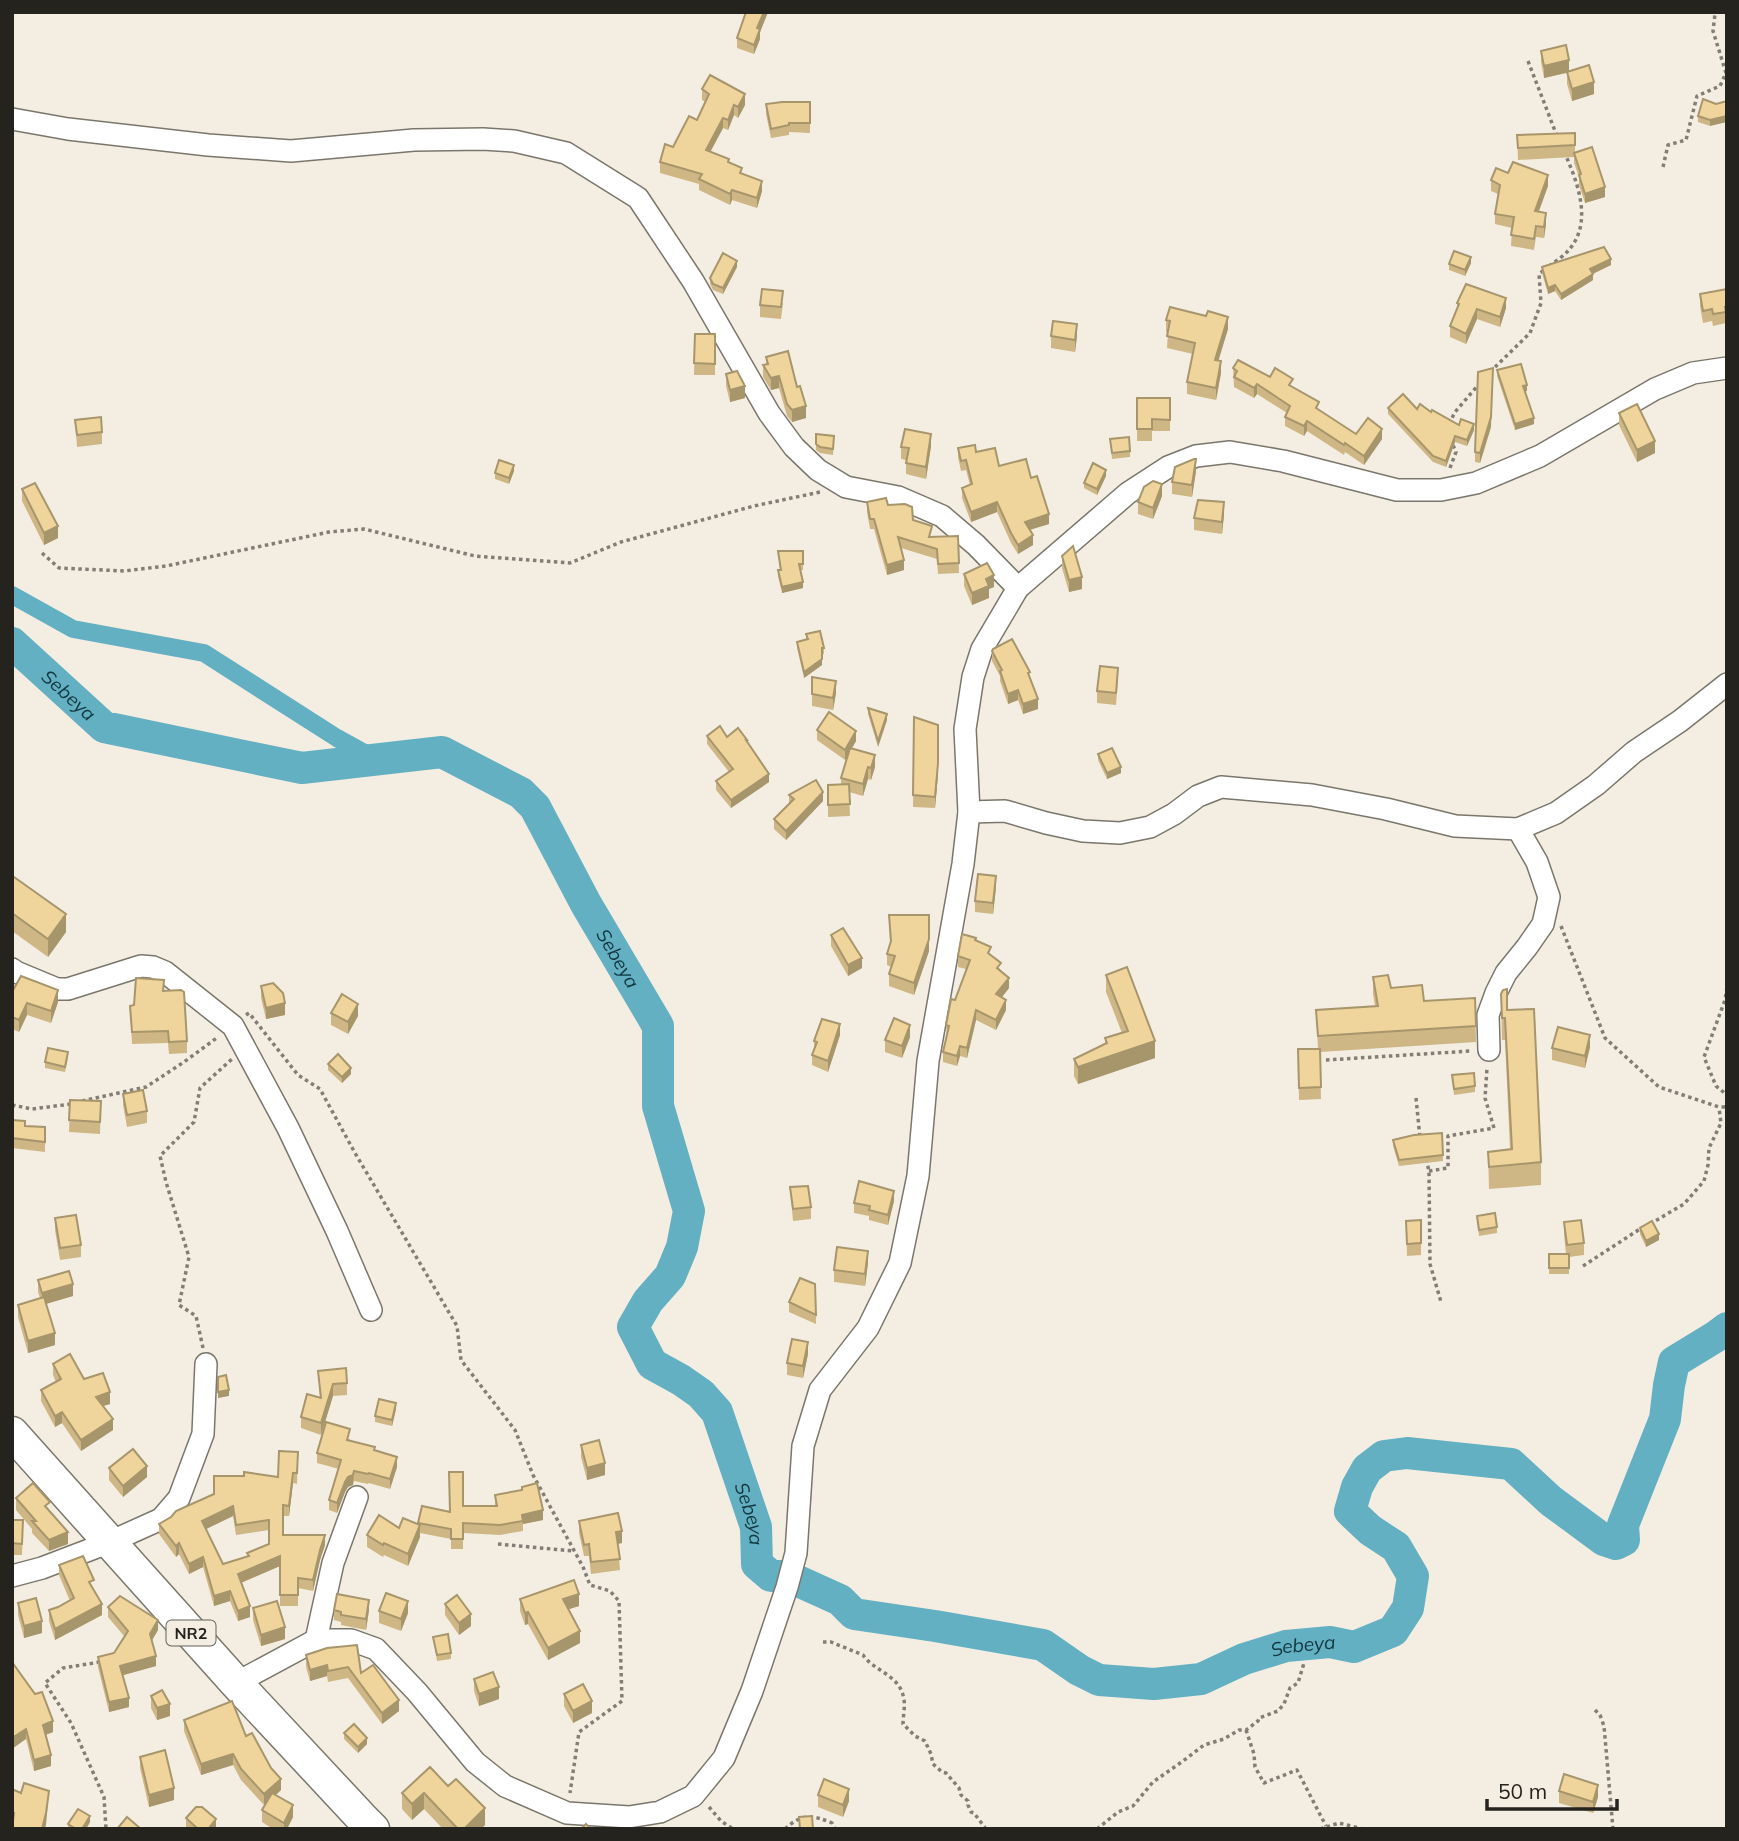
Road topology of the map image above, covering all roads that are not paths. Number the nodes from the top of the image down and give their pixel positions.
1 (12, 119) edge
2 (1727, 368) edge
3 (1018, 589) junction
4 (1727, 684) edge
5 (968, 812) junction
6 (1518, 829) junction
7 (12, 969) edge
8 (1489, 1050) road end
9 (371, 1310) dead end
10 (206, 1364) road end
11 (12, 1433) edge
12 (358, 1497) dead end
13 (110, 1542) junction
14 (12, 1576) edge
15 (316, 1640) junction
16 (236, 1683) junction
17 (373, 1829) edge

1 - 3 street
2 - 3 street
3 - 5 street
4 - 6 street
5 - 6 street
5 - 15 street
6 - 8 street
7 - 9 street
10 - 13 street
11 - 13 highway, NR2
12 - 15 street
13 - 14 street
13 - 16 highway, NR2
15 - 16 street
16 - 17 highway, NR2

